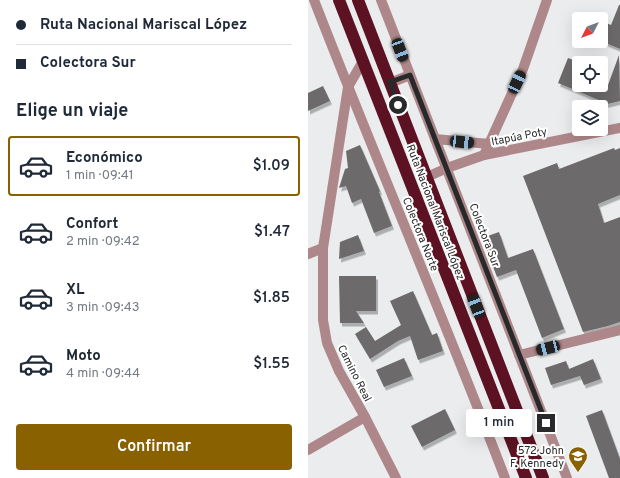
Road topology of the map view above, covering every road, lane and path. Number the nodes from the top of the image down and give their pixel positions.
1 (314, 0) edge
2 (339, 0) edge
3 (358, 0) edge
4 (381, 0) edge
5 (547, 0) edge
6 (363, 61) junction
7 (410, 75) junction
8 (390, 82) junction
9 (348, 87) junction
10 (620, 128) edge
11 (435, 139) junction
12 (489, 144) junction
13 (484, 155) junction
14 (447, 168) junction
15 (426, 177) junction
16 (323, 248) junction
17 (308, 254) edge
18 (620, 330) edge
19 (519, 355) junction
20 (365, 417) junction
21 (308, 450) edge
22 (396, 478) edge
23 (505, 478) edge
24 (526, 478) edge
25 (543, 478) edge
26 (567, 478) edge

1 - 9 street, Colectora Norte
2 - 6 highway, Ruta Nacional Mariscal López
3 - 8 highway, Ruta Nacional Mariscal López
4 - 7 street, Colectora Sur
5 - 12 street
6 - 9 street, Camino Real
6 - 24 highway, Ruta Nacional Mariscal López
7 - 8 street
7 - 11 street, Colectora Sur
8 - 15 highway, Ruta Nacional Mariscal López
9 - 16 street, Camino Real
9 - 23 street, Colectora Norte
10 - 13 street, Itapúa Poty
11 - 12 street
11 - 14 street, Colectora Sur
12 - 13 street
13 - 14 street, Itapúa Poty
14 - 15 street, Itapúa Poty
14 - 19 street, Colectora Sur
15 - 25 highway, Ruta Nacional Mariscal López
16 - 17 street
16 - 20 street, Camino Real
18 - 19 street
19 - 26 street, Colectora Sur
20 - 21 street
20 - 22 street, Camino Real

